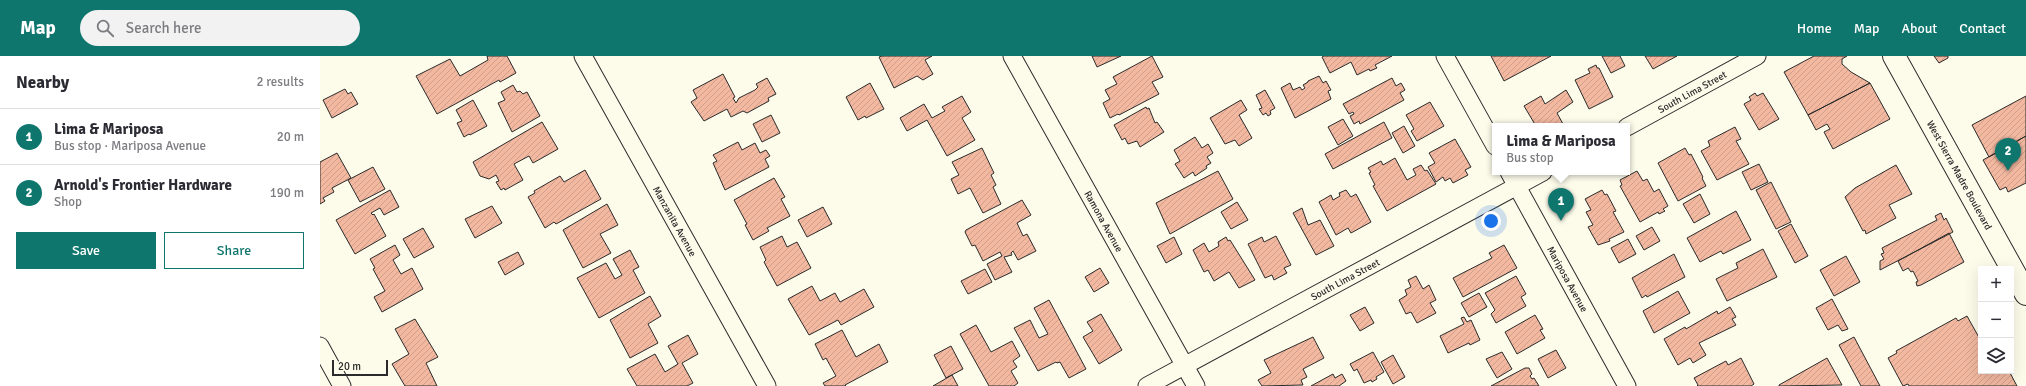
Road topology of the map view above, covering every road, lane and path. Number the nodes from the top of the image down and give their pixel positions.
1 (583, 56) edge
2 (1012, 56) edge
3 (1445, 56) edge
4 (1757, 56) edge
5 (1894, 56) edge
6 (1630, 125) edge
7 (1492, 141) edge
8 (1530, 175) edge
9 (1513, 179) edge
10 (2026, 294) edge
11 (320, 346) edge
12 (1185, 365) junction
13 (342, 386) edge
14 (767, 386) edge
15 (1147, 386) edge
16 (1196, 386) edge
17 (1628, 386) edge

1 - 14 street, Manzanita Avenue
2 - 12 street, Ramona Avenue
3 - 7 street
4 - 6 street, South Lima Street
5 - 10 street, West Sierra Madre Boulevard
8 - 9 street, South Lima Street
9 - 12 street, South Lima Street
9 - 17 street, Mariposa Avenue
11 - 13 street
12 - 15 street, South Lima Street
12 - 16 street, Ramona Avenue

